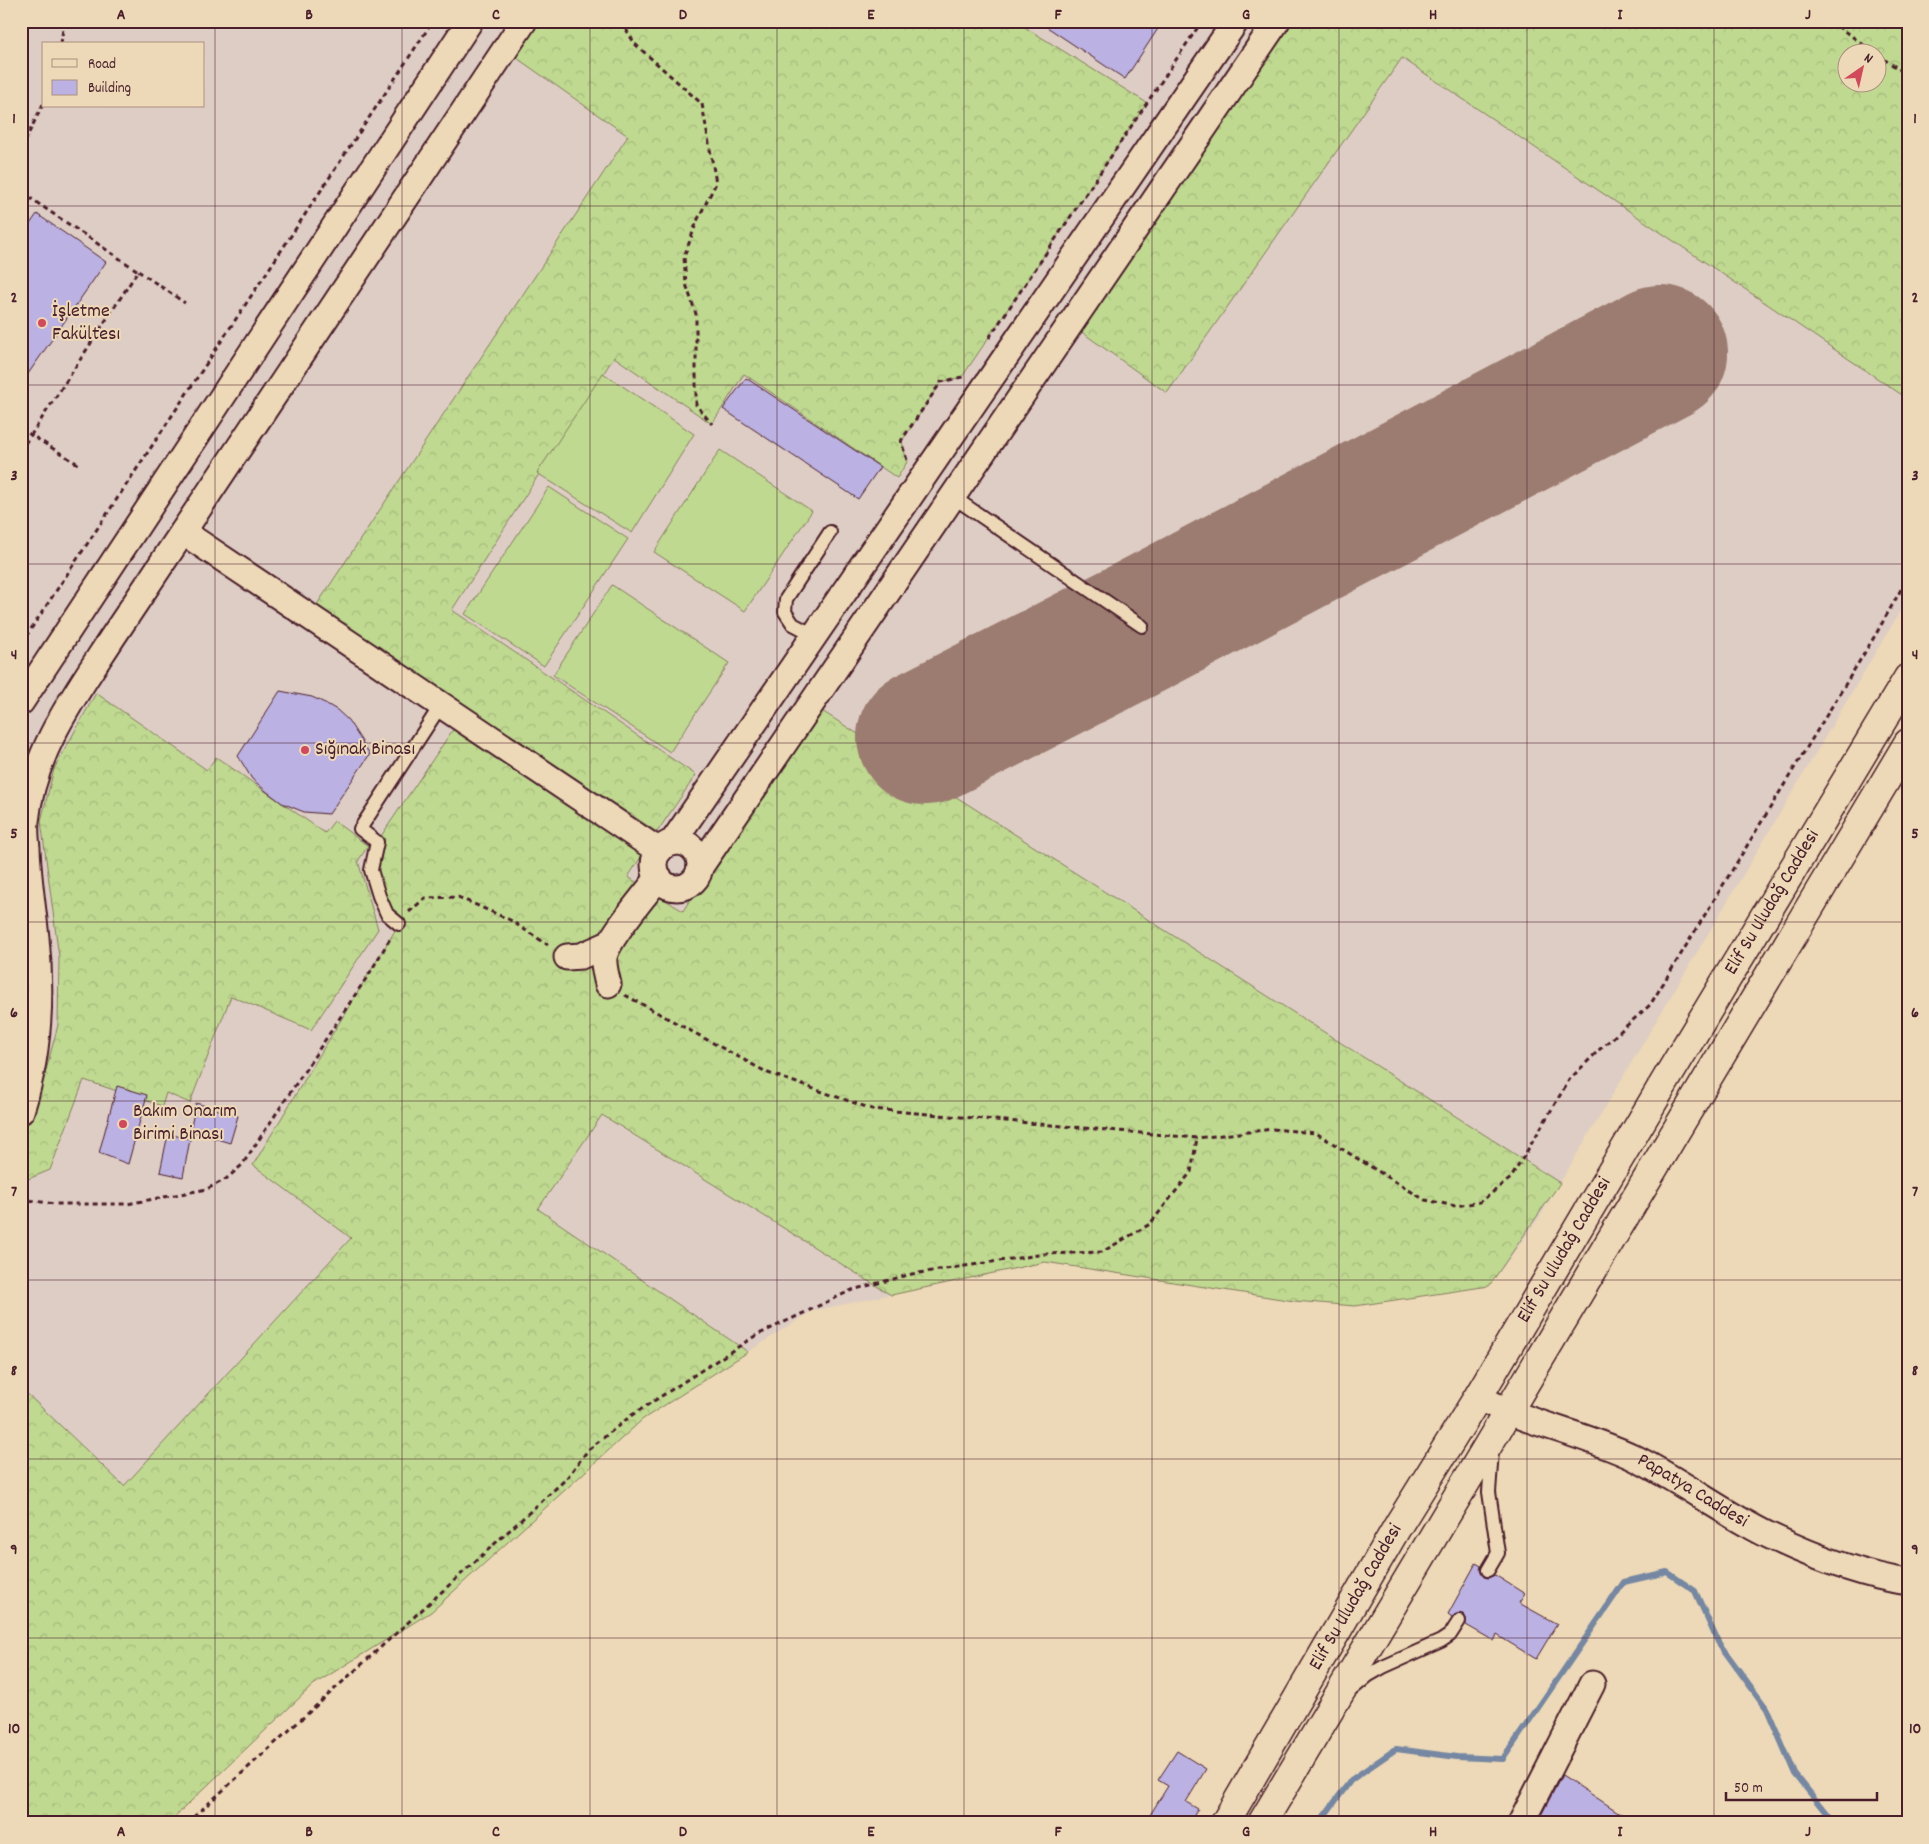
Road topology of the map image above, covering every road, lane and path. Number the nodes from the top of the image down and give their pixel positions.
1 (64, 21) edge
2 (433, 21) edge
3 (470, 21) edge
4 (524, 21) edge
5 (621, 21) edge
6 (1236, 21) edge
7 (1277, 21) edge
8 (1830, 21) edge
9 (62, 42) edge
10 (1860, 42) edge
11 (1886, 60) edge
12 (1908, 75) edge
13 (42, 106) edge
14 (21, 149) edge
15 (21, 192) edge
16 (138, 271) junction
17 (185, 303) dead end
18 (254, 349) junction
19 (290, 372) junction
20 (712, 424) dead end
21 (21, 428) edge
22 (31, 435) junction
23 (21, 448) edge
24 (78, 464) dead end
25 (923, 476) junction
26 (953, 497) junction
27 (183, 532) junction
28 (830, 532) dead end
29 (1908, 577) edge
30 (1142, 626) dead end
31 (814, 635) junction
32 (21, 644) edge
33 (844, 656) junction
34 (1908, 678) edge
35 (21, 702) edge
36 (441, 705) junction
37 (1908, 743) edge
38 (665, 847) junction
39 (700, 867) junction
40 (659, 878) junction
41 (399, 924) junction
42 (29, 941) edge
43 (609, 944) junction
44 (566, 957) joint
45 (608, 984) joint
46 (21, 1111) edge
47 (1197, 1138) junction
48 (21, 1199) edge
49 (1478, 1397) junction
50 (1509, 1412) junction
51 (1493, 1439) junction
52 (1488, 1570) dead end
53 (1908, 1582) edge
54 (1459, 1621) dead end
55 (1592, 1684) dead end
56 (1331, 1707) junction
57 (187, 1823) edge
58 (1224, 1823) edge
59 (1262, 1823) edge
60 (1521, 1823) edge

1 - 9 path
2 - 32 path
3 - 18 street
4 - 19 street
5 - 20 path
6 - 25 street
7 - 26 street
8 - 10 path
11 - 12 path
13 - 14 path
15 - 16 path
16 - 17 path
16 - 22 path
18 - 19 street
18 - 35 street
19 - 27 street
21 - 22 path
22 - 23 path
22 - 24 path
25 - 26 street
25 - 31 street
26 - 30 lane
26 - 33 street
27 - 36 street
27 - 42 street
28 - 31 lane
29 - 47 path
31 - 33 street
31 - 38 street
33 - 39 street
34 - 49 main road, Elif Su Uludağ Caddesi
36 - 38 street
36 - 41 lane
37 - 50 main road, Elif Su Uludağ Caddesi
38 - 39 street
38 - 40 street
39 - 40 street
40 - 43 street
41 - 44 path
41 - 48 path
42 - 46 street
43 - 44 street
43 - 45 street
45 - 47 path
47 - 57 path
49 - 50 street, Papatya Caddesi
49 - 58 main road, Elif Su Uludağ Caddesi
50 - 51 main road, Elif Su Uludağ Caddesi
50 - 53 street, Papatya Caddesi
51 - 52 lane
51 - 56 main road, Elif Su Uludağ Caddesi
54 - 56 lane
55 - 60 street
56 - 59 main road, Elif Su Uludağ Caddesi

